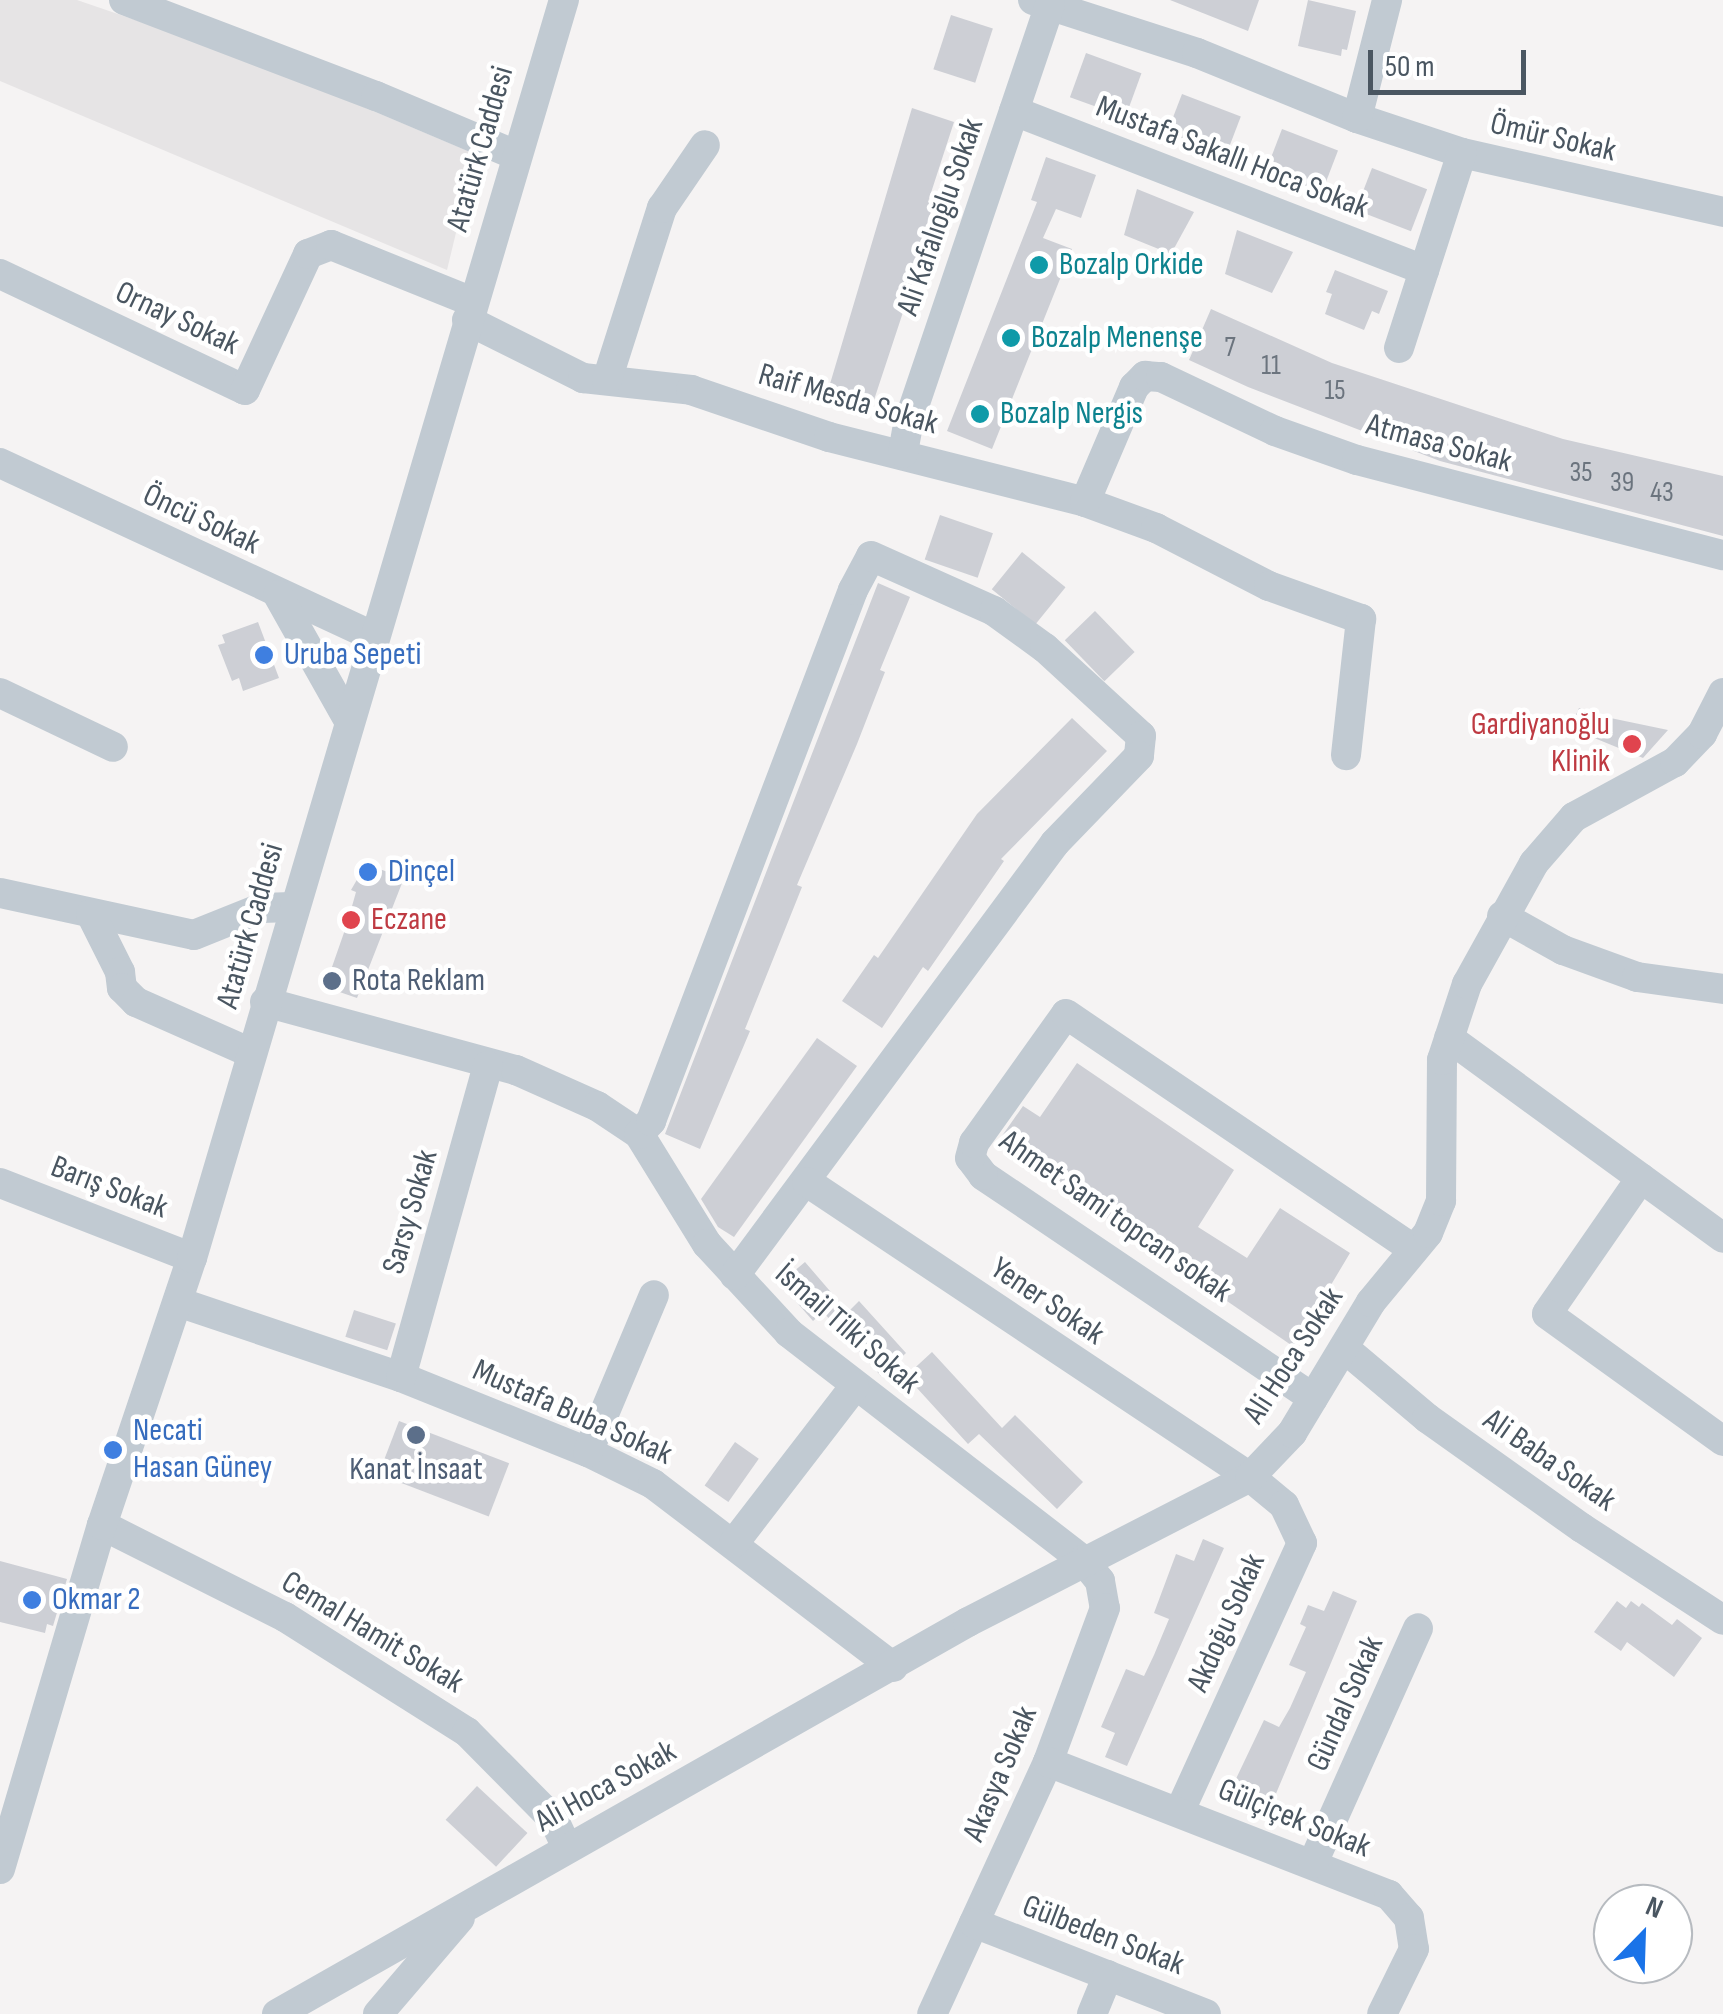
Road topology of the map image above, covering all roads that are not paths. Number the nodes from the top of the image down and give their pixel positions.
1 (124, 0) edge
2 (564, 0) edge
3 (1387, 0) edge
4 (1042, 2) edge
5 (1014, 111) junction
6 (1357, 118) junction
7 (705, 145) dead end
8 (1462, 153) junction
9 (516, 155) junction
10 (1723, 212) edge
11 (1424, 270) junction
12 (0, 274) edge
13 (470, 311) junction
14 (1399, 348) dead end
15 (607, 380) junction
16 (903, 453) junction
17 (0, 463) edge
18 (1085, 502) junction
19 (1723, 555) edge
20 (278, 595) junction
21 (373, 636) junction
22 (0, 693) edge
23 (1723, 693) edge
24 (348, 719) junction
25 (113, 747) dead end
26 (1346, 754) dead end
27 (0, 893) edge
28 (292, 907) junction
29 (92, 914) junction
30 (1502, 916) junction
31 (1723, 990) edge
32 (265, 1002) junction
33 (1449, 1038) junction
34 (250, 1054) junction
35 (488, 1066) junction
36 (639, 1134) junction
37 (1640, 1178) junction
38 (807, 1182) junction
39 (0, 1183) edge
40 (1723, 1238) edge
41 (1414, 1250) junction
42 (192, 1258) junction
43 (735, 1275) junction
44 (654, 1295) dead end
45 (178, 1302) junction
46 (1344, 1348) junction
47 (401, 1376) junction
48 (854, 1387) junction
49 (1314, 1398) junction
50 (1723, 1442) edge
51 (588, 1452) junction
52 (1250, 1476) junction
53 (102, 1525) junction
54 (734, 1543) junction
55 (1083, 1560) junction
56 (1723, 1620) edge
57 (1418, 1628) dead end
58 (893, 1667) junction
59 (1048, 1762) junction
60 (1180, 1811) junction
61 (566, 1848) junction
62 (1313, 1862) junction
63 (0, 1869) edge
64 (474, 1902) junction
65 (974, 1923) junction
66 (1108, 1975) junction
67 (277, 2014) edge
68 (378, 2014) edge
69 (932, 2014) edge
70 (1092, 2014) edge
71 (1206, 2014) edge
72 (1382, 2014) edge

1 - 9 street
2 - 9 street, Atatürk Caddesi
3 - 6 street
4 - 5 street, Ali Kafalıoğlu Sokak
4 - 6 street, Ömür Sokak
5 - 11 street, Mustafa Sakallı Hoca Sokak
5 - 16 street, Ali Kafalıoğlu Sokak
6 - 8 street, Ömür Sokak
7 - 15 street
8 - 10 street, Ömür Sokak
8 - 11 street
9 - 13 street, Atatürk Caddesi
11 - 14 street
12 - 13 street, Ornay Sokak
13 - 15 street, Raif Mesda Sokak
13 - 21 street, Atatürk Caddesi
15 - 16 street, Raif Mesda Sokak
16 - 18 street, Raif Mesda Sokak
17 - 20 street, Öncü Sokak
18 - 19 street, Atmasa Sokak
18 - 26 street, Raif Mesda Sokak
20 - 21 street, Öncü Sokak
20 - 24 street
21 - 24 street, Atatürk Caddesi
22 - 25 street
23 - 30 street, Ali Hoca Sokak
24 - 28 street, Atatürk Caddesi
27 - 29 street
28 - 29 street
28 - 32 street, Atatürk Caddesi
29 - 34 street
30 - 31 street
30 - 33 street, Ali Hoca Sokak
32 - 34 street, Atatürk Caddesi
32 - 35 street, İsmail Tilki Sokak
33 - 37 street
33 - 41 street, Ali Hoca Sokak
34 - 42 street, Atatürk Caddesi
35 - 36 street, İsmail Tilki Sokak
35 - 47 street, Sarsy Sokak
36 - 38 street
36 - 43 street, İsmail Tilki Sokak
37 - 40 street
37 - 50 street
38 - 43 street
38 - 52 street, Yener Sokak
39 - 42 street, Barış Sokak
41 - 46 street, Ali Hoca Sokak
41 - 49 street, Ahmet Sami topcan sokak
42 - 45 street, Atatürk Caddesi
43 - 48 street, İsmail Tilki Sokak
44 - 51 street
45 - 47 street, Mustafa Buba Sokak
45 - 53 street, Atatürk Caddesi
46 - 49 street, Ali Hoca Sokak
46 - 56 street, Ali Baba Sokak
47 - 51 street, Mustafa Buba Sokak
48 - 54 street
48 - 55 street, İsmail Tilki Sokak
49 - 52 street, Ali Hoca Sokak
51 - 54 street, Mustafa Buba Sokak
52 - 55 street, Ali Hoca Sokak
52 - 60 street, Akdoğu Sokak
53 - 61 street, Cemal Hamit Sokak
53 - 63 street, Atatürk Caddesi
54 - 58 street, Mustafa Buba Sokak
55 - 58 street, Ali Hoca Sokak
55 - 59 street, Akasya Sokak
57 - 62 street, Gündal Sokak
58 - 61 street, Ali Hoca Sokak
59 - 60 street, Gülçiçek Sokak
59 - 65 street, Akasya Sokak
60 - 62 street, Gülçiçek Sokak
61 - 64 street, Ali Hoca Sokak
62 - 72 street, Gülçiçek Sokak
64 - 67 street, Ali Hoca Sokak
64 - 68 street, Ali Hoca Sokak
65 - 66 street, Gülbeden Sokak
65 - 69 street, Akasya Sokak
66 - 70 street
66 - 71 street, Gülbeden Sokak

